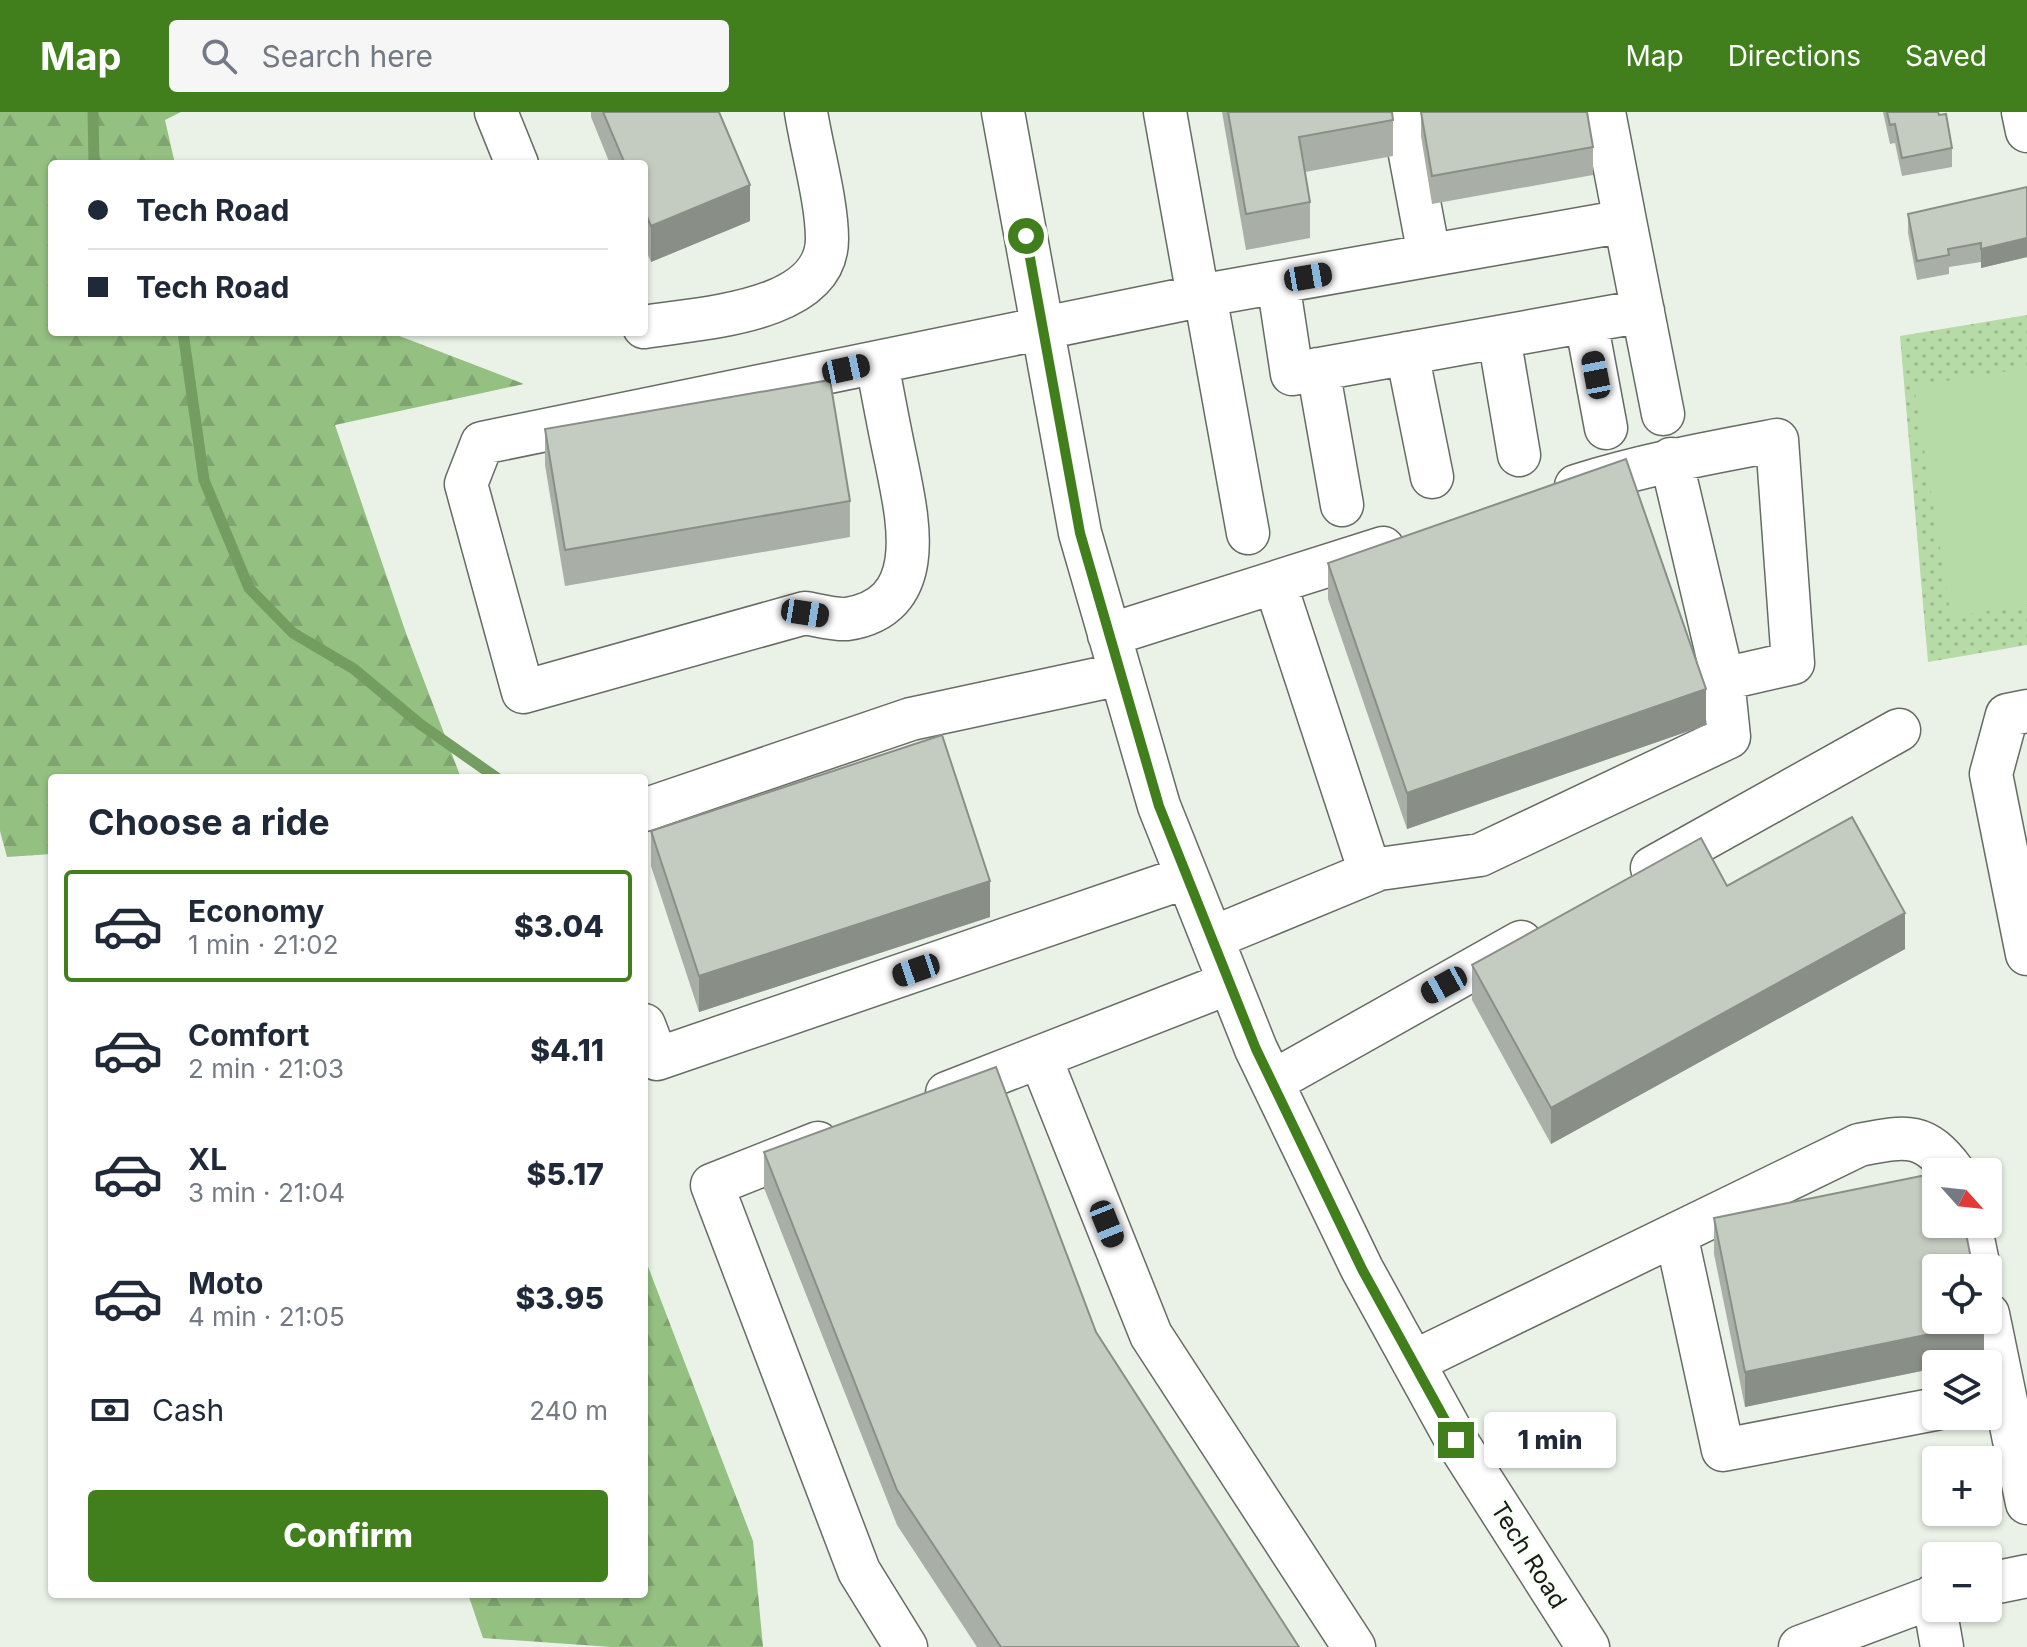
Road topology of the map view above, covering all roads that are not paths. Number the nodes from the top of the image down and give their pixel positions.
1 (496, 112) edge
2 (806, 112) edge
3 (1003, 112) edge
4 (1165, 112) edge
5 (1404, 112) edge
6 (1604, 112) edge
7 (2023, 112) edge
8 (2027, 131) edge
9 (515, 160) edge
10 (1625, 221) junction
11 (1429, 255) junction
12 (1278, 282) junction
13 (1201, 295) junction
14 (1643, 311) junction
15 (1586, 321) junction
16 (648, 326) edge
17 (1043, 329) junction
18 (1499, 337) junction
19 (1407, 353) junction
20 (877, 363) junction
21 (1305, 371) junction
22 (1663, 414) dead end
23 (1606, 428) dead end
24 (1519, 455) dead end
25 (1671, 459) junction
26 (1432, 477) dead end
27 (1532, 500) edge
28 (1342, 505) dead end
29 (1248, 533) dead end
30 (1426, 534) edge
31 (1275, 583) junction
32 (1115, 654) junction
33 (1723, 679) junction
34 (2027, 711) edge
35 (1899, 730) dead end
36 (648, 809) edge
37 (1370, 872) junction
38 (1187, 877) junction
39 (1625, 884) edge
40 (1557, 922) edge
41 (1212, 938) junction
42 (2027, 954) edge
43 (1229, 983) junction
44 (648, 1035) edge
45 (1040, 1057) junction
46 (1272, 1082) junction
47 (912, 1107) edge
48 (855, 1129) edge
49 (1944, 1158) edge
50 (1676, 1234) junction
51 (1413, 1362) junction
52 (1922, 1412) edge
53 (2002, 1418) edge
54 (2027, 1503) edge
55 (2027, 1576) edge
56 (2002, 1581) edge
57 (1922, 1601) edge
58 (1938, 1622) edge
59 (1834, 1639) edge
60 (906, 1647) edge
61 (1354, 1647) edge
62 (1588, 1647) edge
63 (1800, 1647) edge
64 (1942, 1647) edge

1 - 9 street
2 - 16 street
3 - 17 street, Tech Road
4 - 13 street
5 - 11 street
6 - 10 street
7 - 8 street
10 - 11 street
10 - 14 street
11 - 12 street
12 - 13 street
12 - 21 street
13 - 17 street
13 - 29 street
14 - 15 street
14 - 22 street
15 - 18 street
15 - 23 street
17 - 20 street
17 - 32 street, Tech Road
18 - 19 street
18 - 24 street
19 - 21 street
19 - 26 street
20 - 20 street
21 - 28 street
25 - 27 street
25 - 33 street
25 - 33 street
30 - 31 street
31 - 32 street
31 - 37 street
32 - 36 street
32 - 38 street, Tech Road
33 - 37 street
34 - 42 street
35 - 39 street
37 - 41 street
38 - 41 street, Tech Road
38 - 44 street
40 - 46 street
41 - 43 street, Tech Road
43 - 45 street
43 - 46 street, Tech Road
45 - 47 street
45 - 61 street
46 - 51 street, Tech Road
48 - 60 street
49 - 50 street
50 - 51 street
50 - 52 street
51 - 62 street, Tech Road
53 - 54 street
55 - 56 street
57 - 59 street
58 - 64 street
59 - 63 street

